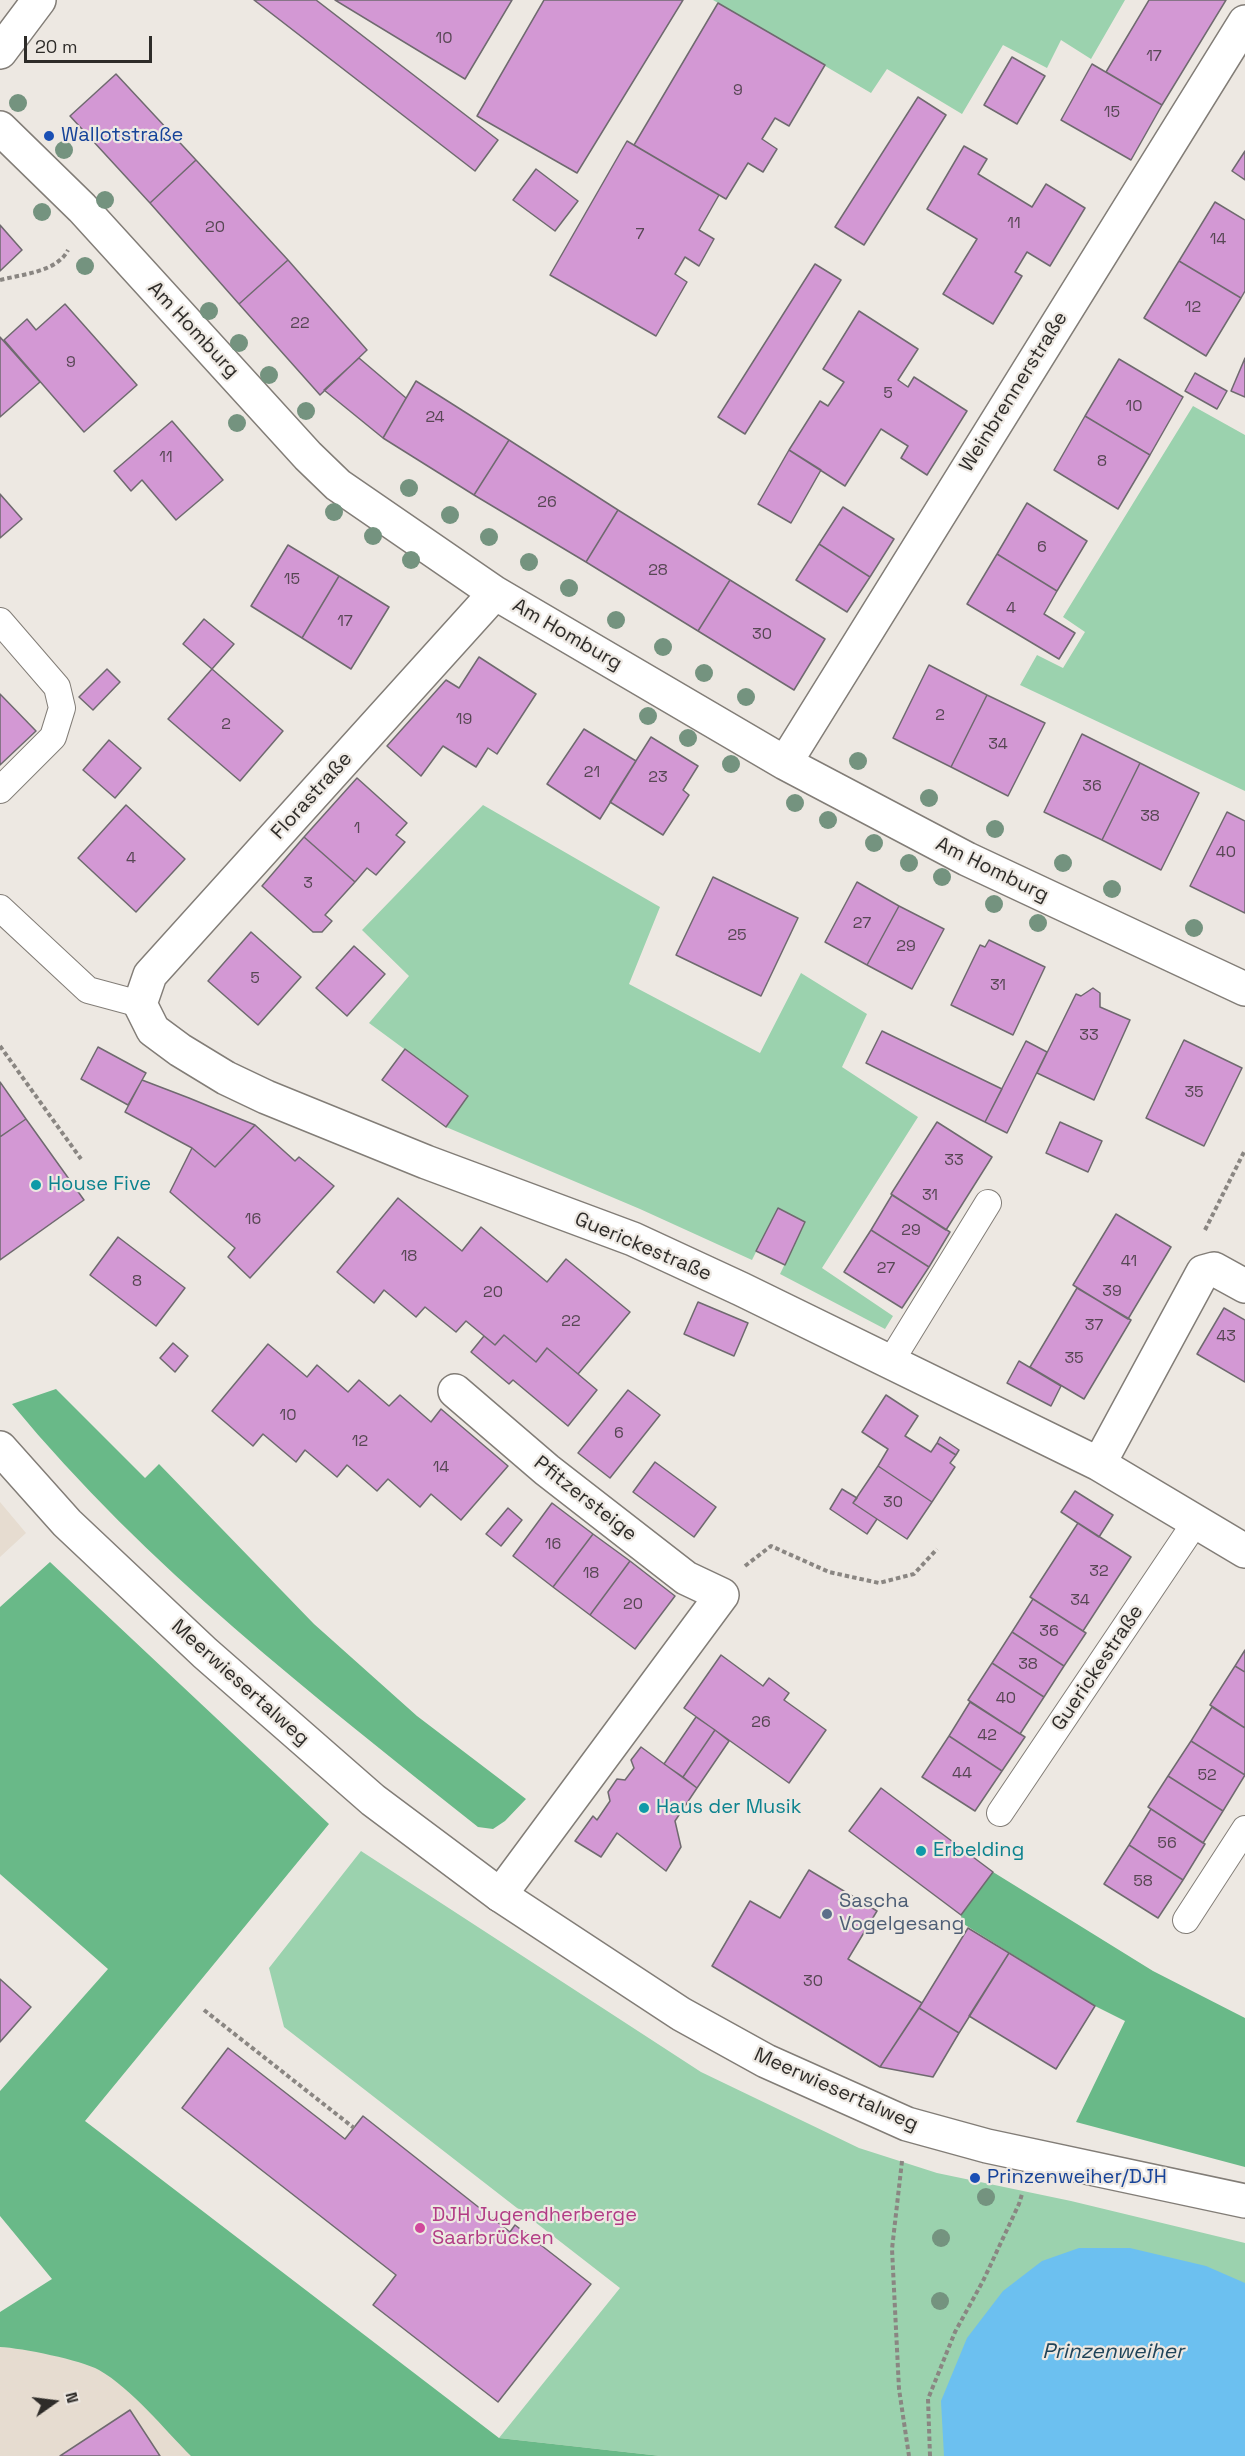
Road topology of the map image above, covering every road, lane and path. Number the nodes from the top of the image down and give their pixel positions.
1 (39, 0) edge
2 (1245, 22) edge
3 (0, 52) edge
4 (0, 128) edge
5 (63, 260) dead end
6 (0, 280) edge
7 (495, 593) junction
8 (0, 621) edge
9 (785, 764) junction
10 (0, 790) edge
11 (0, 908) edge
12 (1245, 990) edge
13 (140, 1004) junction
14 (0, 1046) edge
15 (1245, 1150) edge
16 (81, 1159) dead end
17 (988, 1203) dead end
18 (1203, 1272) junction
19 (1245, 1286) edge
20 (891, 1361) junction
21 (455, 1391) dead end
22 (0, 1448) edge
23 (1099, 1464) junction
24 (1196, 1523) junction
25 (938, 1549) dead end
26 (1245, 1551) edge
27 (748, 1563) dead end
28 (1000, 1813) dead end
29 (1245, 1829) edge
30 (500, 1895) junction
31 (1186, 1920) dead end
32 (204, 2010) dead end
33 (354, 2128) dead end
34 (902, 2160) dead end
35 (1023, 2187) dead end
36 (1245, 2201) edge
37 (909, 2456) edge
38 (930, 2456) edge

1 - 3 street
2 - 9 street, Weinbrennerstraße
4 - 7 street, Am Homburg
5 - 6 path
7 - 9 street, Am Homburg
7 - 13 street, Florastraße
8 - 10 lane
9 - 12 street, Am Homburg
11 - 13 lane
13 - 20 street, Guerickestraße
14 - 16 path
15 - 18 path
17 - 20 lane
18 - 19 street
18 - 23 street
20 - 23 street, Guerickestraße
21 - 30 street, Pfitzersteige
22 - 30 street, Meerwiesertalweg
23 - 24 street, Guerickestraße
24 - 26 street, Guerickestraße
24 - 28 lane, Guerickestraße
25 - 27 path
29 - 31 lane
30 - 36 street, Meerwiesertalweg
32 - 33 path
34 - 37 path
35 - 38 path

